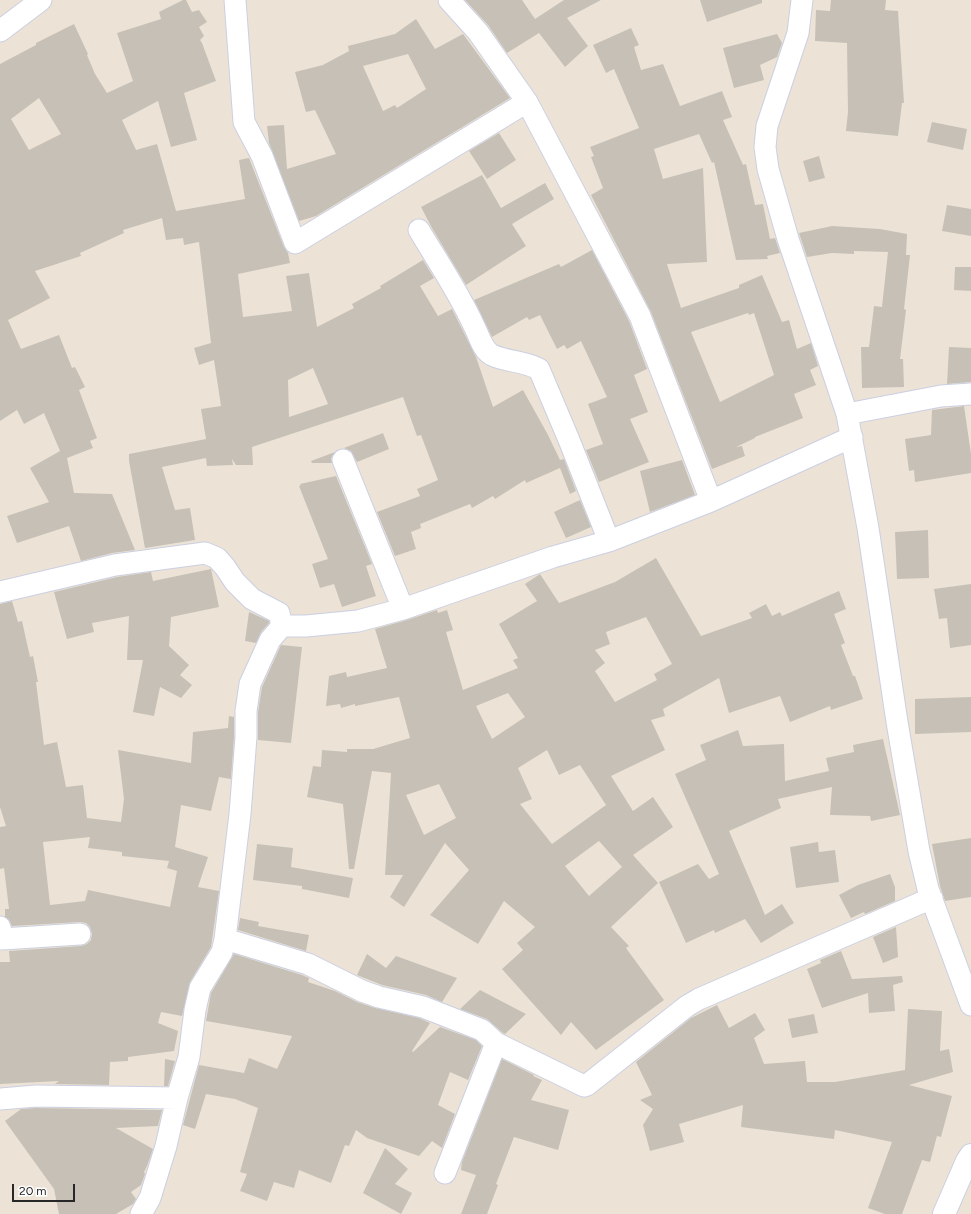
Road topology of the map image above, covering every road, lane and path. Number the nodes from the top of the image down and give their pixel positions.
1 (41, 0) edge
2 (235, 0) edge
3 (449, 0) edge
4 (802, 0) edge
5 (0, 31) edge
6 (527, 102) junction
7 (419, 230) dead end
8 (971, 394) edge
9 (847, 414) junction
10 (852, 437) junction
11 (343, 460) dead end
12 (710, 501) junction
13 (608, 541) junction
14 (0, 592) edge
15 (404, 609) junction
16 (282, 626) junction
17 (932, 898) junction
18 (0, 927) edge
19 (80, 934) dead end
20 (225, 939) junction
21 (971, 1005) edge
22 (496, 1044) junction
23 (177, 1098) junction
24 (0, 1099) edge
25 (971, 1155) edge
26 (445, 1173) dead end
27 (141, 1214) edge
28 (944, 1214) edge

1 - 5 street
2 - 6 street
3 - 6 street
4 - 9 street
6 - 12 street
7 - 13 street
8 - 9 street
9 - 10 street
10 - 12 street
10 - 17 street
11 - 15 street
12 - 13 street
13 - 15 street
14 - 16 street
15 - 16 street
16 - 20 street
17 - 21 street
17 - 22 street
18 - 19 street
20 - 22 street
20 - 23 street
22 - 26 street
23 - 24 street
23 - 27 street
25 - 28 street

